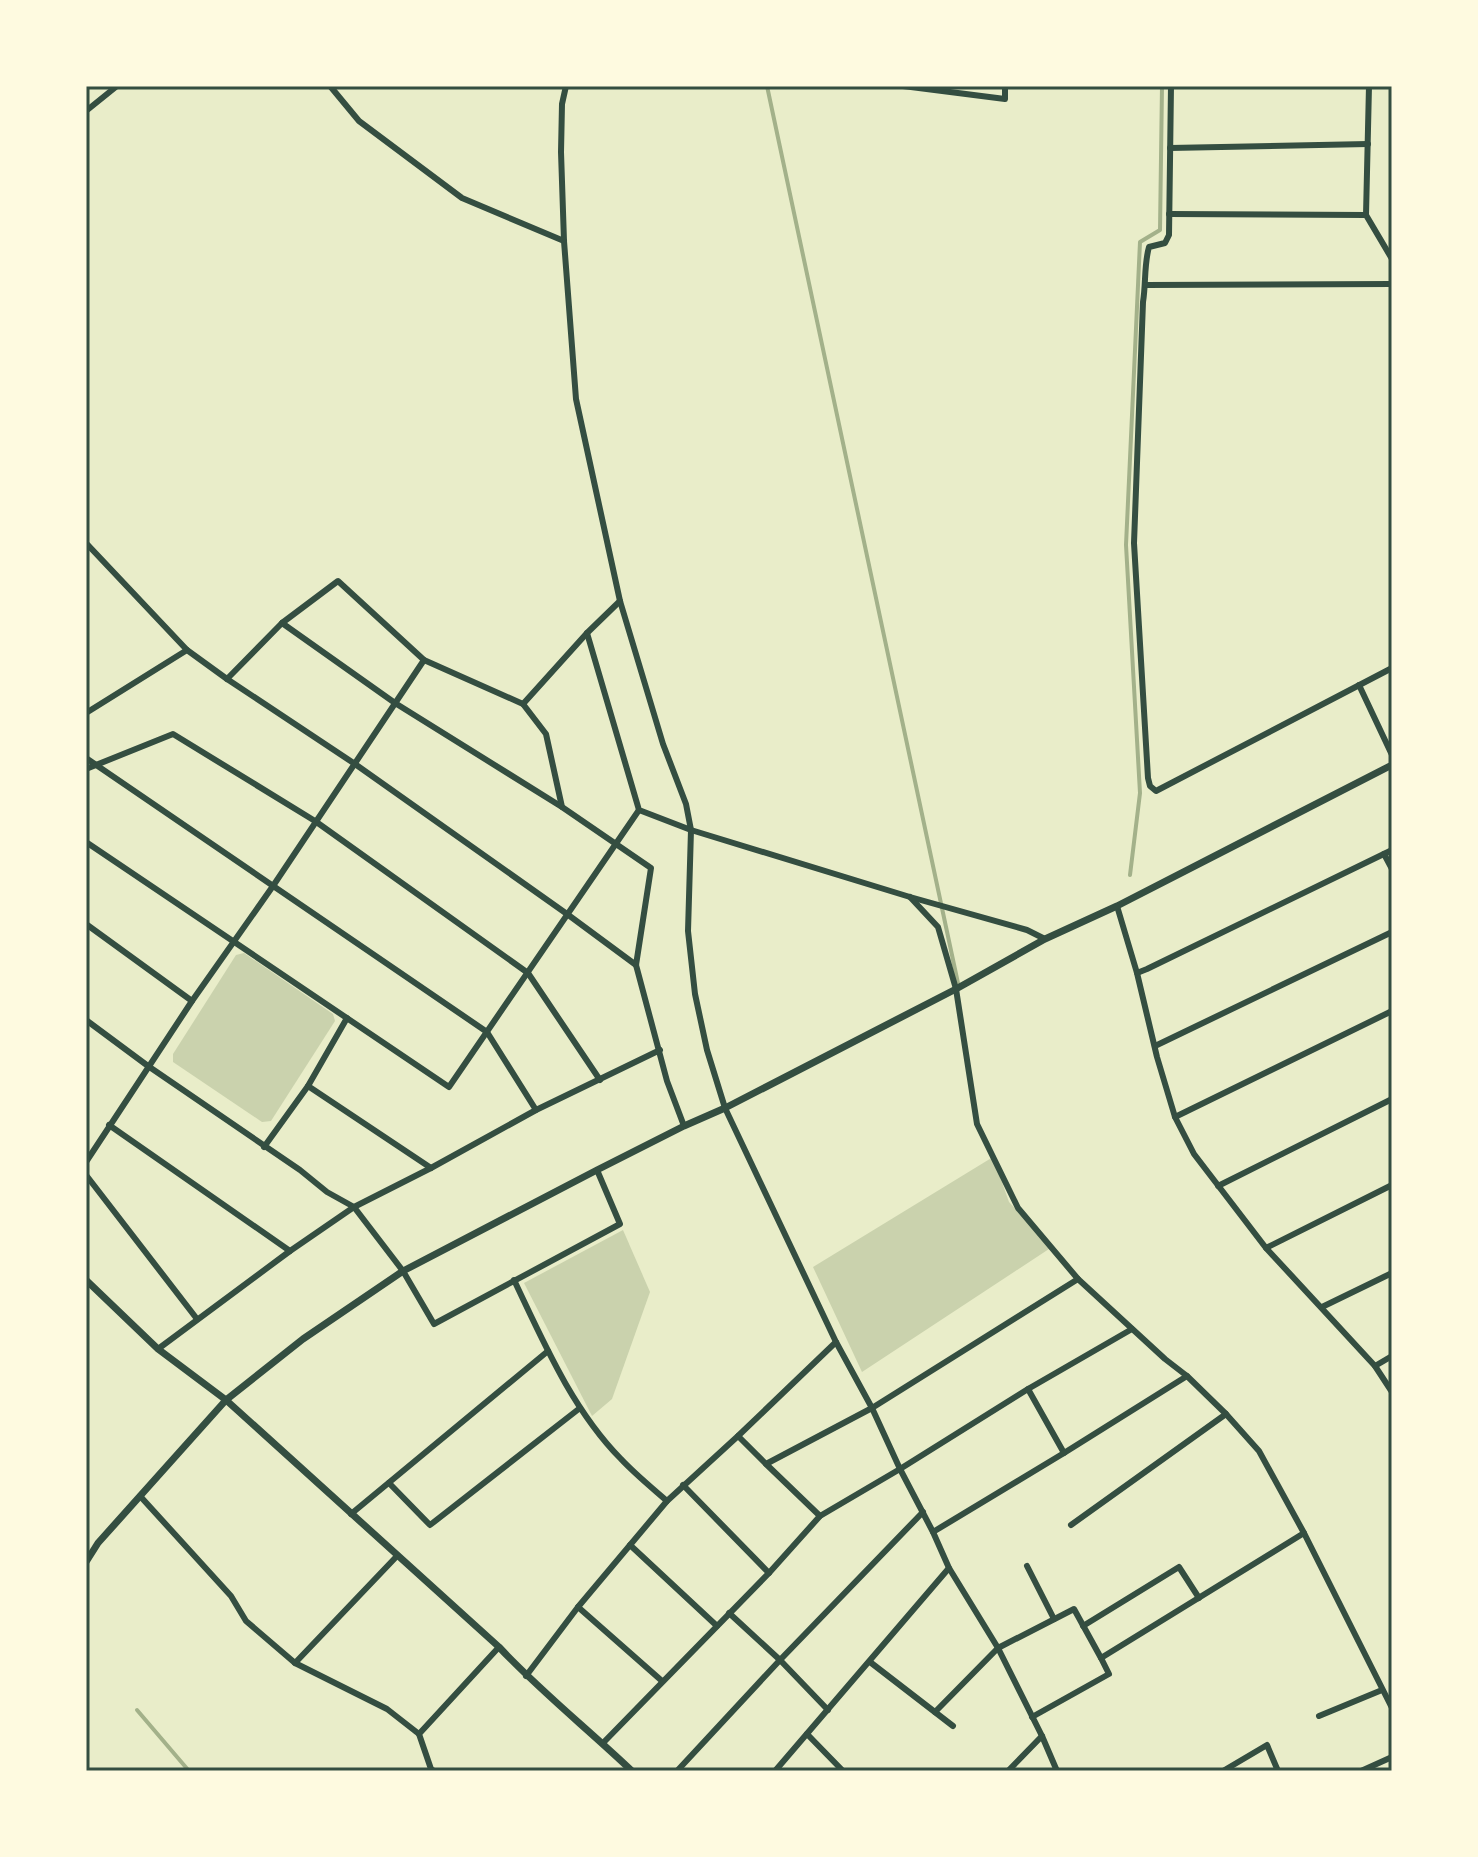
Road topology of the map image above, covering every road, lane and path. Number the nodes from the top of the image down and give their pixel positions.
1 (117, 86) edge
2 (330, 86) edge
3 (566, 86) edge
4 (903, 86) edge
5 (1005, 86) edge
6 (1171, 86) edge
7 (1369, 86) edge
8 (86, 111) edge
9 (1368, 144) junction
10 (1170, 148) junction
11 (1169, 214) junction
12 (1366, 215) junction
13 (564, 241) junction
14 (1392, 259) edge
15 (1392, 284) edge
16 (1146, 285) junction
17 (86, 543) edge
18 (620, 601) junction
19 (282, 623) junction
20 (587, 633) junction
21 (187, 650) junction
22 (424, 660) junction
23 (1392, 668) edge
24 (227, 679) junction
25 (1359, 685) junction
26 (395, 703) junction
27 (523, 704) junction
28 (86, 713) edge
29 (1392, 755) edge
30 (86, 758) edge
31 (355, 764) junction
32 (1392, 765) edge
33 (95, 766) junction
34 (86, 769) edge
35 (562, 807) junction
36 (639, 810) junction
37 (315, 821) junction
38 (691, 830) junction
39 (86, 842) edge
40 (616, 844) junction
41 (1392, 850) edge
42 (1384, 854) junction
43 (1392, 869) edge
44 (273, 886) junction
45 (910, 897) junction
46 (1117, 906) junction
47 (567, 914) junction
48 (86, 924) edge
49 (1392, 932) edge
50 (1045, 939) junction
51 (233, 941) junction
52 (636, 965) junction
53 (528, 973) junction
54 (1137, 973) junction
55 (956, 989) junction
56 (192, 1001) junction
57 (1392, 1011) edge
58 (347, 1018) junction
59 (88, 1022) edge
60 (86, 1031) edge
61 (487, 1032) junction
62 (1155, 1046) junction
63 (660, 1050) junction
64 (148, 1066) junction
65 (600, 1080) junction
66 (308, 1086) junction
67 (1392, 1099) edge
68 (725, 1108) junction
69 (536, 1110) junction
70 (1175, 1117) junction
71 (109, 1125) junction
72 (684, 1126) junction
73 (264, 1147) junction
74 (86, 1162) edge
75 (431, 1168) junction
76 (597, 1170) junction
77 (86, 1175) edge
78 (1392, 1185) edge
79 (1218, 1186) junction
80 (354, 1207) junction
81 (1266, 1248) junction
82 (290, 1251) junction
83 (403, 1271) junction
84 (1392, 1273) edge
85 (1078, 1279) junction
86 (86, 1280) edge
87 (514, 1280) junction
88 (1322, 1307) junction
89 (197, 1319) junction
90 (1132, 1329) junction
91 (836, 1342) junction
92 (158, 1349) junction
93 (548, 1351) junction
94 (1392, 1356) edge
95 (1375, 1366) junction
96 (1187, 1376) junction
97 (1028, 1389) junction
98 (1392, 1392) edge
99 (226, 1400) junction
100 (580, 1408) junction
101 (872, 1408) junction
102 (1226, 1414) junction
103 (738, 1436) junction
104 (1064, 1453) junction
105 (766, 1464) junction
106 (900, 1469) junction
107 (389, 1483) junction
108 (683, 1485) junction
109 (140, 1496) junction
110 (667, 1501) junction
111 (923, 1512) junction
112 (351, 1514) junction
113 (820, 1516) junction
114 (1071, 1525) dead end
115 (933, 1532) junction
116 (1304, 1533) junction
117 (630, 1545) junction
118 (397, 1556) junction
119 (86, 1562) edge
120 (1027, 1566) dead end
121 (949, 1568) junction
122 (769, 1573) junction
123 (1199, 1598) junction
124 (578, 1607) junction
125 (729, 1613) junction
126 (1054, 1619) junction
127 (717, 1626) junction
128 (1083, 1626) junction
129 (499, 1647) junction
130 (998, 1648) junction
131 (1101, 1658) junction
132 (780, 1660) junction
133 (870, 1662) junction
134 (295, 1663) junction
135 (526, 1676) junction
136 (662, 1681) junction
137 (1382, 1690) junction
138 (1392, 1708) edge
139 (828, 1710) junction
140 (935, 1712) junction
141 (1319, 1716) dead end
142 (1032, 1717) junction
143 (953, 1726) dead end
144 (419, 1734) junction
145 (807, 1734) junction
146 (1042, 1736) junction
147 (603, 1743) junction
148 (1392, 1757) edge
149 (434, 1771) edge
150 (632, 1771) edge
151 (677, 1771) edge
152 (775, 1771) edge
153 (843, 1771) edge
154 (1008, 1771) edge
155 (1057, 1771) edge
156 (1223, 1771) edge
157 (1278, 1771) edge
158 (1361, 1771) edge

1 - 8 street
2 - 13 street
3 - 13 street
4 - 5 street
6 - 10 street
7 - 9 street
9 - 10 street
9 - 12 street
10 - 11 street
11 - 12 street
11 - 16 street
12 - 14 street
13 - 18 street
15 - 16 street
16 - 25 street
17 - 21 street
18 - 20 street
18 - 38 street
19 - 22 street
19 - 24 street
19 - 26 street
20 - 27 street
20 - 36 street
21 - 24 street
21 - 28 street
22 - 26 street
22 - 27 street
23 - 25 street
24 - 31 street
25 - 29 street
26 - 31 street
26 - 35 street
27 - 35 street
30 - 33 street
31 - 37 street
31 - 47 street
32 - 46 street
33 - 34 street
33 - 37 street
33 - 44 street
35 - 40 street
36 - 38 street
36 - 40 street
37 - 44 street
37 - 53 street
38 - 45 street
38 - 68 street
39 - 51 street
40 - 47 street
40 - 52 street
41 - 42 street
42 - 43 street
42 - 54 street
44 - 51 street
44 - 61 street
45 - 50 street
45 - 55 street
46 - 50 street
46 - 54 street
47 - 52 street
47 - 53 street
48 - 56 street
49 - 62 street
50 - 55 street
51 - 56 street
51 - 58 street
52 - 63 street
53 - 61 street
53 - 65 street
54 - 62 street
55 - 68 street
55 - 85 street
56 - 64 street
57 - 70 street
58 - 61 street
58 - 66 street
59 - 60 street
59 - 64 street
61 - 69 street
62 - 70 street
63 - 65 street
63 - 72 street
64 - 71 street
64 - 73 street
65 - 69 street
66 - 73 street
66 - 75 street
67 - 79 street
68 - 72 street
68 - 91 street
69 - 75 street
70 - 79 street
71 - 74 street
71 - 82 street
72 - 76 street
73 - 80 street
75 - 80 street
76 - 83 street
76 - 87 street
77 - 89 street
78 - 81 street
79 - 81 street
80 - 82 street
80 - 83 street
81 - 88 street
82 - 89 street
83 - 87 street
83 - 99 street
84 - 88 street
85 - 90 street
85 - 101 street
86 - 92 street
87 - 93 street
88 - 95 street
89 - 92 street
90 - 96 street
90 - 97 street
91 - 101 street
91 - 103 street
92 - 99 street
93 - 100 street
93 - 107 street
94 - 95 street
95 - 98 street
96 - 102 street
96 - 104 street
97 - 104 street
97 - 106 street
99 - 109 street
99 - 112 street
100 - 107 street
100 - 110 street
101 - 105 street
101 - 106 street
102 - 114 street
102 - 116 street
103 - 105 street
103 - 108 street
104 - 115 street
105 - 113 street
106 - 111 street
106 - 113 street
107 - 112 street
108 - 110 street
108 - 122 street
109 - 119 street
109 - 134 street
110 - 117 street
111 - 115 street
111 - 132 street
112 - 118 street
113 - 122 street
115 - 121 street
116 - 123 street
116 - 137 street
117 - 124 street
117 - 127 street
118 - 129 street
118 - 134 street
120 - 126 street
121 - 130 street
121 - 133 street
122 - 125 street
123 - 128 street
123 - 131 street
124 - 135 street
124 - 136 street
125 - 127 street
125 - 132 street
126 - 128 street
126 - 130 street
127 - 136 street
128 - 131 street
129 - 135 street
129 - 144 street
130 - 140 street
130 - 142 street
131 - 142 street
132 - 139 street
132 - 151 street
133 - 139 street
133 - 140 street
134 - 144 street
135 - 147 street
136 - 147 street
137 - 138 street
137 - 141 street
139 - 145 street
140 - 143 street
142 - 146 street
144 - 149 street
145 - 152 street
145 - 153 street
146 - 154 street
146 - 155 street
147 - 150 street
148 - 158 street
156 - 157 street

